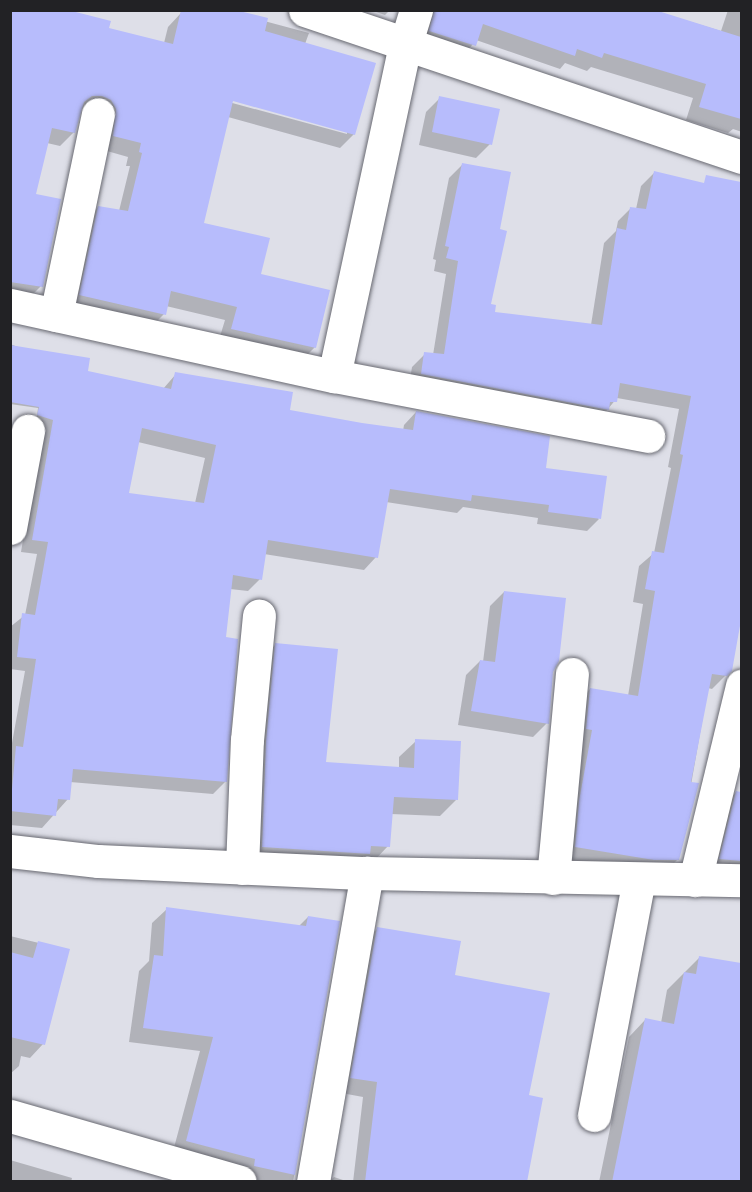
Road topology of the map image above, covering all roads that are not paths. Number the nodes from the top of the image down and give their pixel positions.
1 (304, 10) edge
2 (416, 10) edge
3 (405, 46) junction
4 (98, 114) dead end
5 (741, 157) edge
6 (10, 305) edge
7 (56, 315) junction
8 (334, 376) junction
9 (28, 431) dead end
10 (648, 436) dead end
11 (10, 528) edge
12 (259, 616) dead end
13 (572, 674) dead end
14 (741, 686) edge
15 (10, 851) edge
16 (242, 868) junction
17 (367, 873) junction
18 (553, 878) junction
19 (639, 880) junction
20 (695, 880) junction
21 (741, 880) edge
22 (594, 1115) dead end
23 (10, 1116) edge
24 (240, 1182) edge
25 (313, 1182) edge

1 - 3 street
2 - 3 street
3 - 5 street
3 - 8 street
4 - 7 street
6 - 7 street
7 - 8 street
8 - 10 street
9 - 11 street
12 - 16 street
13 - 18 street
14 - 20 street
15 - 16 street
16 - 17 street
17 - 18 street
17 - 25 street
18 - 19 street
19 - 20 street
19 - 22 street
20 - 21 street
23 - 24 street

